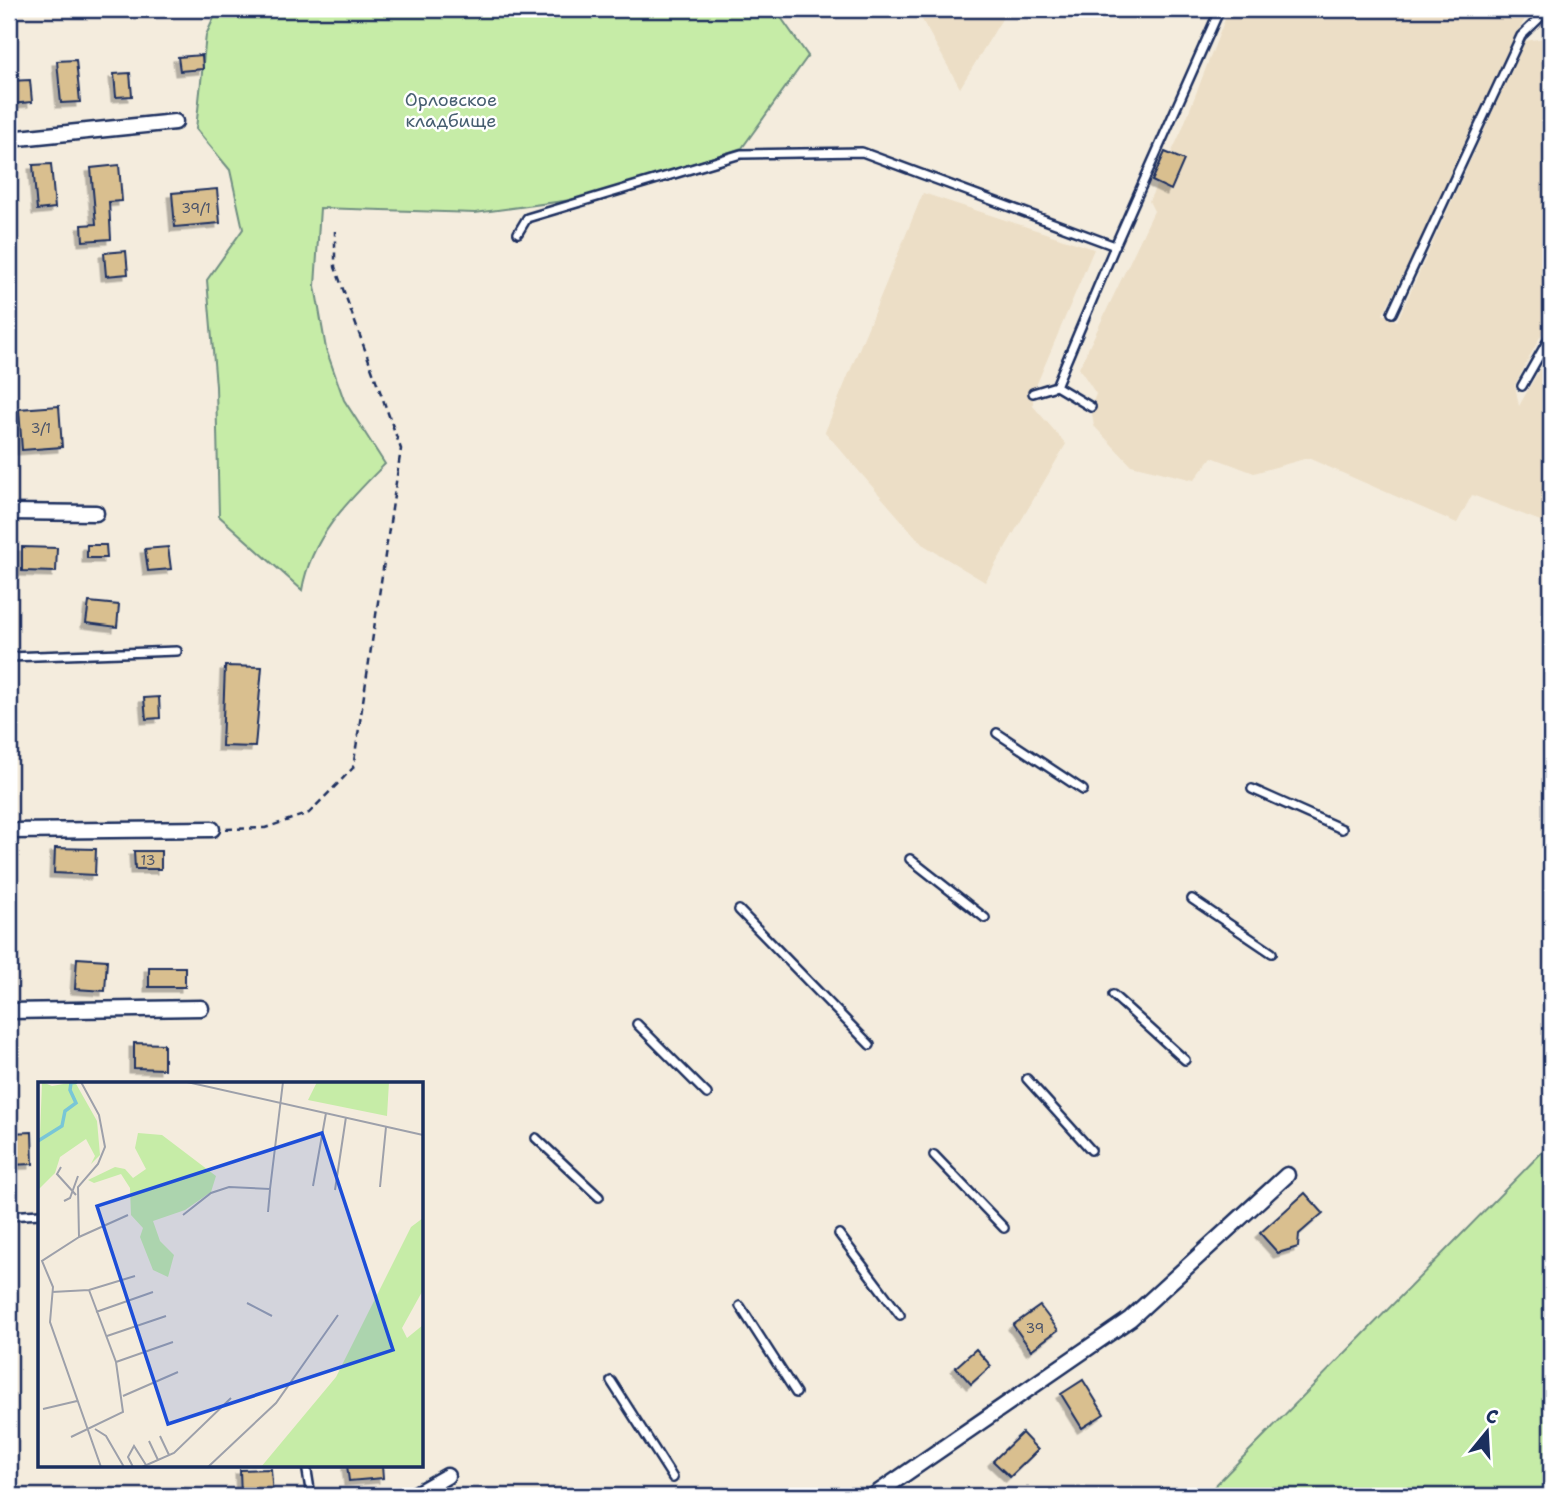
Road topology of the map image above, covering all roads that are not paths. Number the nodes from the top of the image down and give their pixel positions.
1 (1220, 9) edge
2 (1549, 9) edge
3 (175, 122) dead end
4 (9, 139) edge
5 (518, 233) dead end
6 (1115, 246) junction
7 (1392, 313) dead end
8 (1551, 335) edge
9 (1056, 386) junction
10 (1522, 386) dead end
11 (1034, 393) dead end
12 (1091, 407) dead end
13 (9, 512) edge
14 (96, 513) dead end
15 (177, 651) dead end
16 (9, 657) edge
17 (997, 733) dead end
18 (1252, 789) dead end
19 (1083, 790) dead end
20 (1342, 828) dead end
21 (212, 829) road end
22 (9, 831) edge
23 (910, 859) dead end
24 (1192, 898) dead end
25 (739, 910) dead end
26 (985, 918) dead end
27 (1272, 953) dead end
28 (1113, 995) dead end
29 (201, 1008) dead end
30 (9, 1011) edge
31 (638, 1024) dead end
32 (870, 1045) dead end
33 (1185, 1060) dead end
34 (1027, 1079) dead end
35 (707, 1094) dead end
36 (536, 1138) dead end
37 (1091, 1150) dead end
38 (934, 1156) dead end
39 (1287, 1175) dead end
40 (599, 1197) dead end
41 (38, 1214) edge
42 (9, 1216) edge
43 (1004, 1228) dead end
44 (839, 1234) dead end
45 (740, 1306) dead end
46 (901, 1315) dead end
47 (611, 1381) dead end
48 (796, 1393) dead end
49 (306, 1466) edge
50 (447, 1476) dead end
51 (673, 1478) dead end
52 (311, 1496) edge
53 (412, 1496) edge
54 (873, 1496) edge

1 - 6 lane
2 - 7 lane
3 - 4 street
5 - 6 lane
6 - 9 lane
8 - 10 lane
9 - 11 lane
9 - 12 lane
13 - 14 street
15 - 16 lane
17 - 19 lane
18 - 20 lane
21 - 22 street
23 - 26 lane
24 - 27 lane
25 - 32 lane
28 - 33 lane
29 - 30 street
31 - 35 lane
34 - 37 lane
36 - 40 lane
38 - 43 lane
39 - 54 street
41 - 42 lane
44 - 46 lane
45 - 48 lane
47 - 51 lane
49 - 52 lane
50 - 53 street

